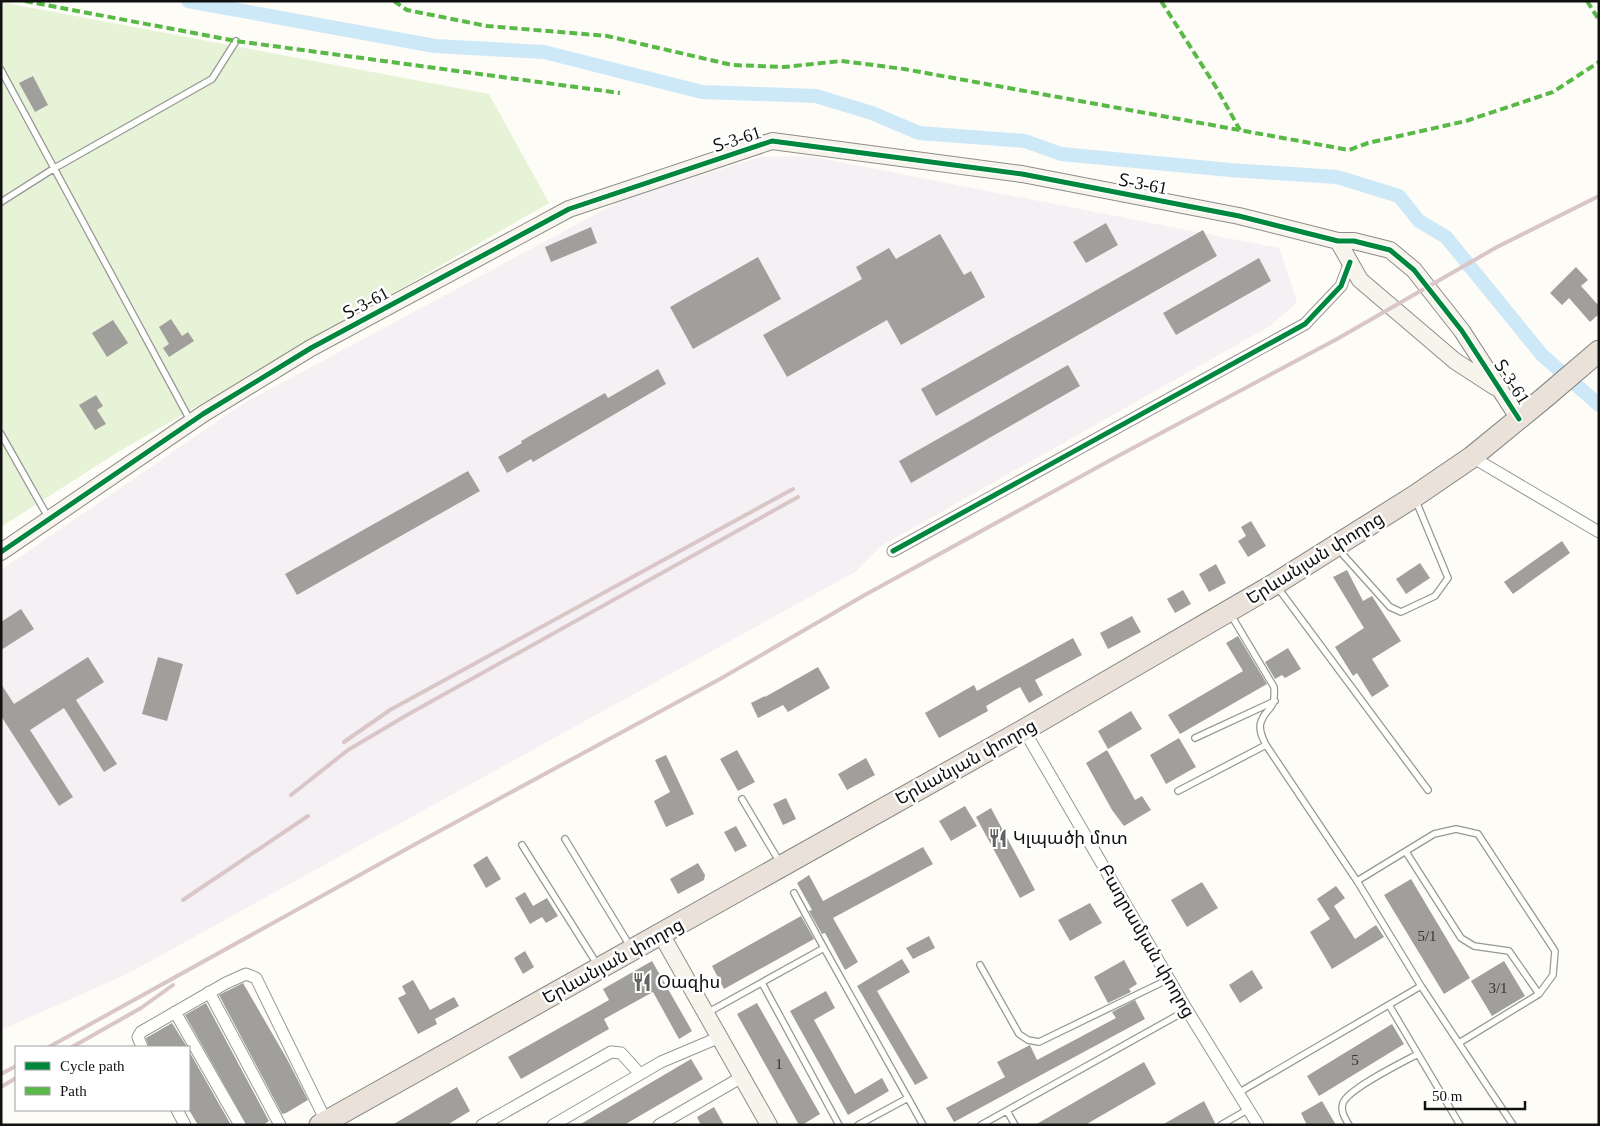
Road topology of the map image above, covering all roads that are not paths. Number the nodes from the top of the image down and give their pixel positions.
1 (236, 41) dead end
2 (1, 70) edge
3 (53, 169) junction
4 (1, 202) edge
5 (1338, 241) junction
6 (1350, 262) junction
7 (1592, 356) edge
8 (1501, 391) junction
9 (1519, 419) junction
10 (191, 422) junction
11 (1, 434) edge
12 (1472, 457) junction
13 (1415, 496) junction
14 (49, 519) junction
15 (1599, 532) edge
16 (1336, 546) junction
17 (893, 551) dead end
18 (1, 552) edge
19 (1275, 584) junction
20 (1228, 611) junction
21 (1275, 700) junction
22 (1024, 730) junction
23 (1195, 738) dead end
24 (1266, 746) junction
25 (1428, 790) dead end
26 (1178, 791) dead end
27 (742, 799) dead end
28 (565, 839) dead end
29 (522, 845) dead end
30 (1406, 852) junction
31 (782, 865) junction
32 (1357, 881) junction
33 (794, 893) dead end
34 (661, 934) junction
35 (824, 948) junction
36 (632, 950) junction
37 (980, 965) dead end
38 (600, 968) junction
39 (1169, 980) junction
40 (762, 983) junction
41 (1422, 986) junction
42 (209, 992) junction
43 (1539, 994) junction
44 (1389, 1005) junction
45 (1187, 1010) junction
46 (175, 1012) junction
47 (707, 1013) junction
48 (720, 1036) junction
49 (1459, 1043) junction
50 (142, 1046) edge
51 (1418, 1054) junction
52 (640, 1074) junction
53 (742, 1077) junction
54 (1237, 1093) junction
55 (908, 1098) junction
56 (1249, 1109) junction
57 (1007, 1110) junction
58 (177, 1111) edge
59 (323, 1123) edge
60 (185, 1125) edge
61 (240, 1125) edge
62 (280, 1125) edge
63 (482, 1125) edge
64 (553, 1125) edge
65 (659, 1125) edge
66 (769, 1125) edge
67 (840, 1125) edge
68 (858, 1125) edge
69 (923, 1125) edge
70 (981, 1125) edge
71 (1015, 1125) edge
72 (1221, 1125) edge
73 (1258, 1125) edge
74 (1349, 1125) edge
75 (1460, 1125) edge
76 (1512, 1125) edge

1 - 3 lane
2 - 3 lane
3 - 4 lane
3 - 10 lane
5 - 6 street, Տ-3-61 / Տ-3-61
5 - 8 street, Տ-3-61 / Տ-3-61
5 - 10 street, Տ-3-61 / Տ-3-61
6 - 8 street, Տ-3-61 / Տ-3-61
6 - 17 street
7 - 9 highway, Երևանյան փողոց
8 - 9 street, Տ-3-61 / Տ-3-61
9 - 12 highway, Երևանյան փողոց
10 - 14 street, Տ-3-61 / Տ-3-61
11 - 14 lane
12 - 13 highway, Երևանյան փողոց
12 - 15 street
13 - 16 highway, Երևանյան փողոց
13 - 16 lane
14 - 18 street, Տ-3-61 / Տ-3-61
16 - 19 highway, Երևանյան փողոց
19 - 20 highway, Երևանյան փողոց
19 - 25 lane
20 - 21 lane
20 - 22 highway, Երևանյան փողոց
21 - 23 lane
21 - 24 lane
22 - 31 highway, Երևանյան փողոց
22 - 39 street, Բաղրամյան փողոց
24 - 26 lane
24 - 32 lane
27 - 31 lane
28 - 36 lane
29 - 38 lane
30 - 32 lane
30 - 43 lane
30 - 43 lane
31 - 34 highway, Երևանյան փողոց
32 - 41 lane
33 - 35 lane
34 - 36 highway, Երևանյան փողոց
34 - 47 street
35 - 40 lane
35 - 55 lane
36 - 38 highway, Երևանյան փողոց
37 - 39 lane
38 - 59 highway, Երևանյան փողոց
39 - 45 street, Բաղրամյան փողոց
40 - 47 lane
40 - 67 lane
41 - 44 lane
41 - 49 lane
42 - 46 street
42 - 59 street
42 - 62 street
43 - 49 lane
44 - 51 lane
44 - 54 lane
45 - 54 street, Բաղրամյան փողոց
45 - 57 lane
46 - 50 street
46 - 61 street
47 - 48 street
48 - 52 street
48 - 53 street
49 - 76 lane
51 - 74 lane
51 - 75 lane
52 - 63 street
52 - 64 street
53 - 65 street
53 - 66 street
54 - 56 street, Բաղրամյան փողոց
55 - 68 lane
55 - 69 lane
56 - 72 lane
56 - 73 street, Բաղրամյան փողոց
57 - 70 lane
57 - 71 lane
58 - 60 street

